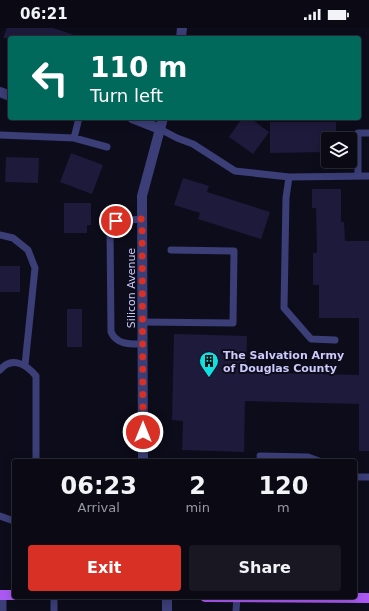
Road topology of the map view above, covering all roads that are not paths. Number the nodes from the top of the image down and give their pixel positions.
1 (78, 120) edge
2 (137, 120) edge
3 (162, 120) edge
4 (160, 129) junction
5 (369, 133) edge
6 (0, 135) edge
7 (74, 138) junction
8 (107, 147) dead end
9 (358, 176) junction
10 (369, 176) edge
11 (289, 177) junction
12 (142, 219) junction
13 (0, 235) edge
14 (171, 250) dead end
15 (143, 322) junction
16 (335, 340) dead end
17 (143, 344) junction
18 (25, 365) junction
19 (1, 368) edge
20 (260, 456) dead end
21 (36, 459) edge
22 (143, 459) edge
23 (314, 459) edge
24 (359, 477) dead end
25 (369, 477) edge
26 (0, 516) edge
27 (12, 520) edge
28 (2, 595) edge
29 (357, 598) edge
30 (369, 598) edge
31 (54, 599) edge
32 (167, 599) edge
33 (237, 599) edge
34 (3, 611) edge
35 (54, 611) edge
36 (167, 611) edge
37 (236, 611) edge

1 - 7 lane
2 - 4 street
3 - 4 street, Silicon Avenue
4 - 11 lane
4 - 12 street, Silicon Avenue
5 - 9 lane
6 - 7 lane
7 - 8 lane
9 - 10 lane
9 - 11 lane
11 - 16 lane
12 - 15 street, Silicon Avenue
12 - 17 lane
13 - 18 lane
14 - 15 lane
15 - 17 street, Silicon Avenue
17 - 22 street, Silicon Avenue
18 - 19 lane
18 - 21 lane
20 - 23 lane
24 - 25 lane
26 - 27 lane
28 - 34 lane
29 - 30 main road
31 - 35 lane
32 - 36 street
33 - 37 lane

